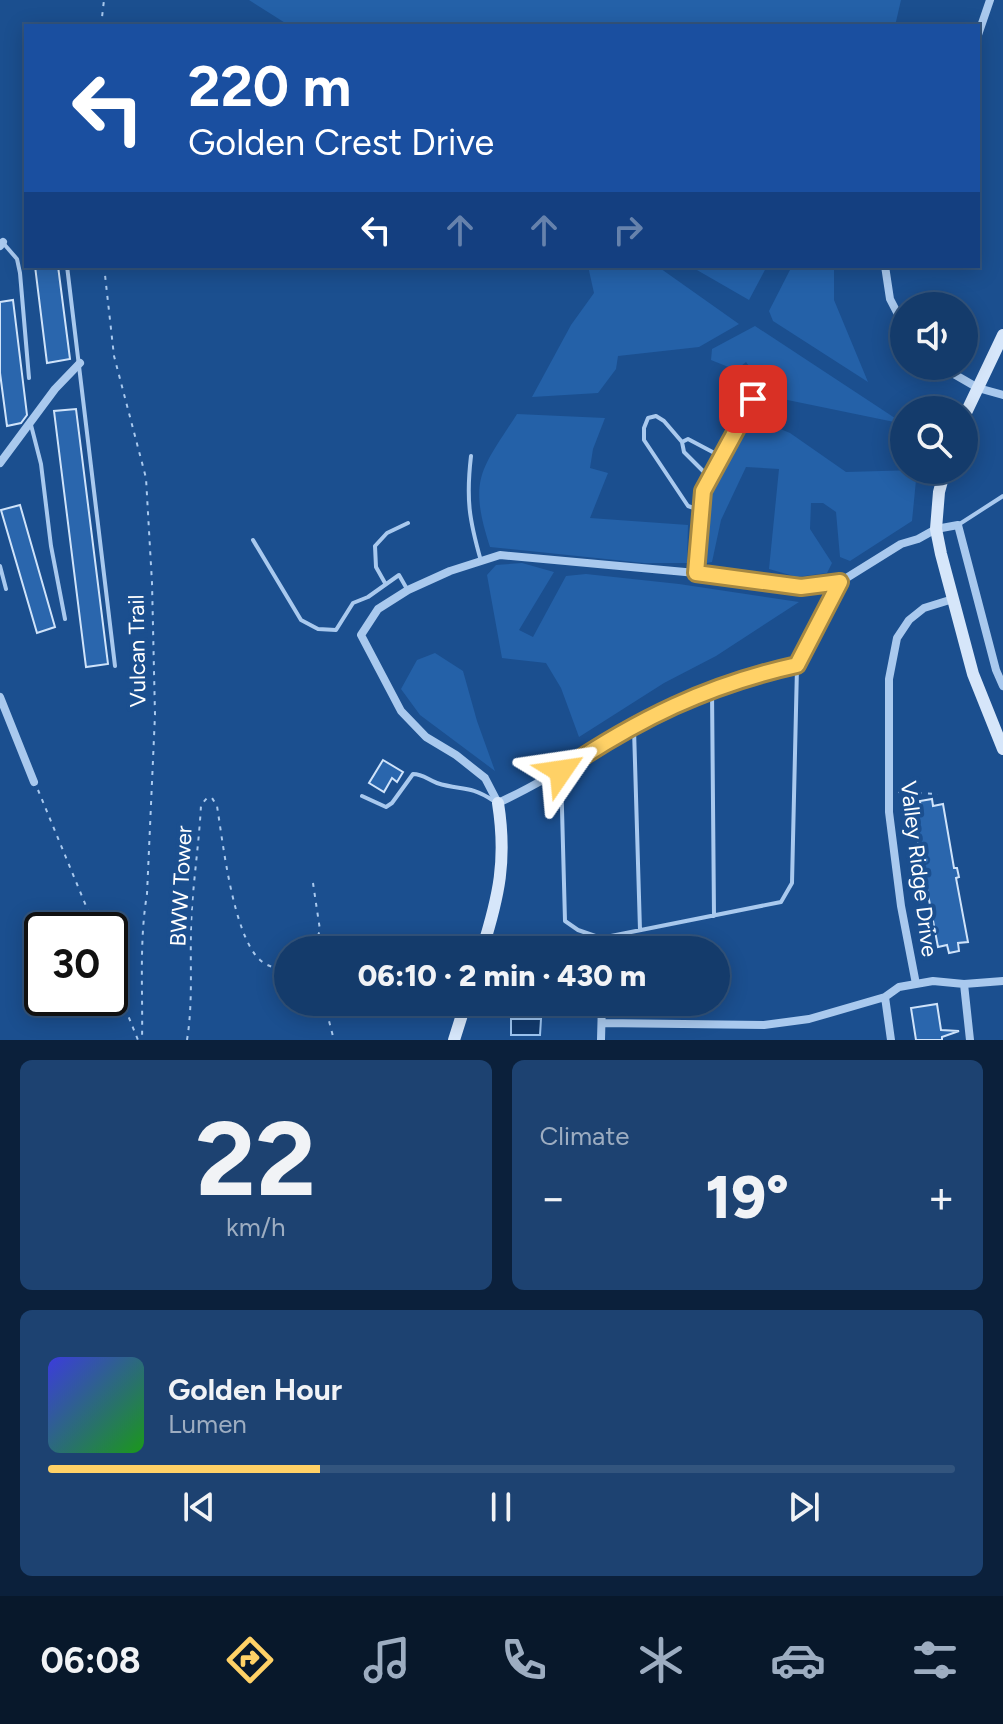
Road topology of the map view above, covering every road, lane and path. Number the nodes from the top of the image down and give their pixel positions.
1 (104, 0) edge
2 (990, 0) edge
3 (101, 24) edge
4 (980, 29) edge
5 (1, 244) edge
6 (67, 268) edge
7 (104, 268) edge
8 (885, 268) edge
9 (890, 299) edge
10 (1003, 335) edge
11 (80, 363) junction
12 (29, 378) dead end
13 (964, 380) edge
14 (978, 388) junction
15 (1003, 395) edge
16 (974, 396) edge
17 (753, 399) dead end
18 (30, 423) junction
19 (682, 442) junction
20 (471, 456) dead end
21 (722, 457) junction
22 (0, 463) edge
23 (710, 479) junction
24 (941, 484) edge
25 (1003, 496) edge
26 (701, 511) junction
27 (408, 523) dead end
28 (958, 525) junction
29 (936, 529) junction
30 (253, 540) dead end
31 (481, 561) junction
32 (0, 566) edge
33 (696, 573) junction
34 (840, 582) junction
35 (385, 583) junction
36 (6, 589) dead end
37 (408, 590) junction
38 (953, 599) junction
39 (65, 619) dead end
40 (797, 665) junction
41 (115, 666) dead end
42 (1003, 686) edge
43 (712, 689) junction
44 (0, 697) edge
45 (634, 727) junction
46 (1003, 749) edge
47 (561, 771) junction
48 (34, 782) joint
49 (889, 792) junction
50 (938, 794) dead end
51 (362, 796) dead end
52 (498, 803) junction
53 (313, 883) dead end
54 (88, 912) edge
55 (714, 916) junction
56 (640, 930) junction
57 (318, 936) edge
58 (487, 936) edge
59 (595, 936) edge
60 (611, 936) edge
61 (274, 968) edge
62 (1003, 981) edge
63 (916, 984) junction
64 (964, 984) junction
65 (885, 997) junction
66 (128, 1012) edge
67 (328, 1016) edge
68 (462, 1016) edge
69 (602, 1016) edge
70 (602, 1023) junction
71 (140, 1040) edge
72 (187, 1040) edge
73 (334, 1040) edge
74 (454, 1040) edge
75 (601, 1040) edge
76 (891, 1040) edge
77 (970, 1040) edge

1 - 3 path
2 - 4 street
5 - 12 lane
6 - 11 lane
7 - 71 path, Vulcan Trail
8 - 9 street
10 - 14 main road
11 - 18 street
11 - 41 lane
13 - 14 street
14 - 15 street
14 - 16 main road
17 - 21 street
18 - 22 street
18 - 39 lane
19 - 21 lane
19 - 23 lane
19 - 26 lane
20 - 31 lane
21 - 23 street
23 - 26 street
24 - 29 main road
25 - 28 lane
26 - 33 street
27 - 35 lane
28 - 29 street
28 - 42 street
29 - 34 street
29 - 38 main road
30 - 35 lane
31 - 33 street
31 - 37 street
32 - 36 lane
33 - 34 street
34 - 40 street
35 - 37 lane
37 - 52 street
38 - 46 main road
38 - 49 street, Valley Ridge Drive
40 - 43 street
40 - 55 lane
43 - 45 street
43 - 55 lane
44 - 48 street
45 - 47 street
45 - 56 lane
47 - 52 street
47 - 59 lane
48 - 54 path
49 - 50 path
49 - 63 street, Valley Ridge Drive
51 - 52 lane
52 - 58 main road
53 - 57 path
55 - 56 lane
56 - 60 lane
61 - 72 path, BWW Tower
62 - 64 street
63 - 64 street
63 - 65 street
64 - 77 street
65 - 70 street
65 - 76 street
66 - 71 path
67 - 73 path
68 - 74 main road
69 - 70 street
70 - 75 street

